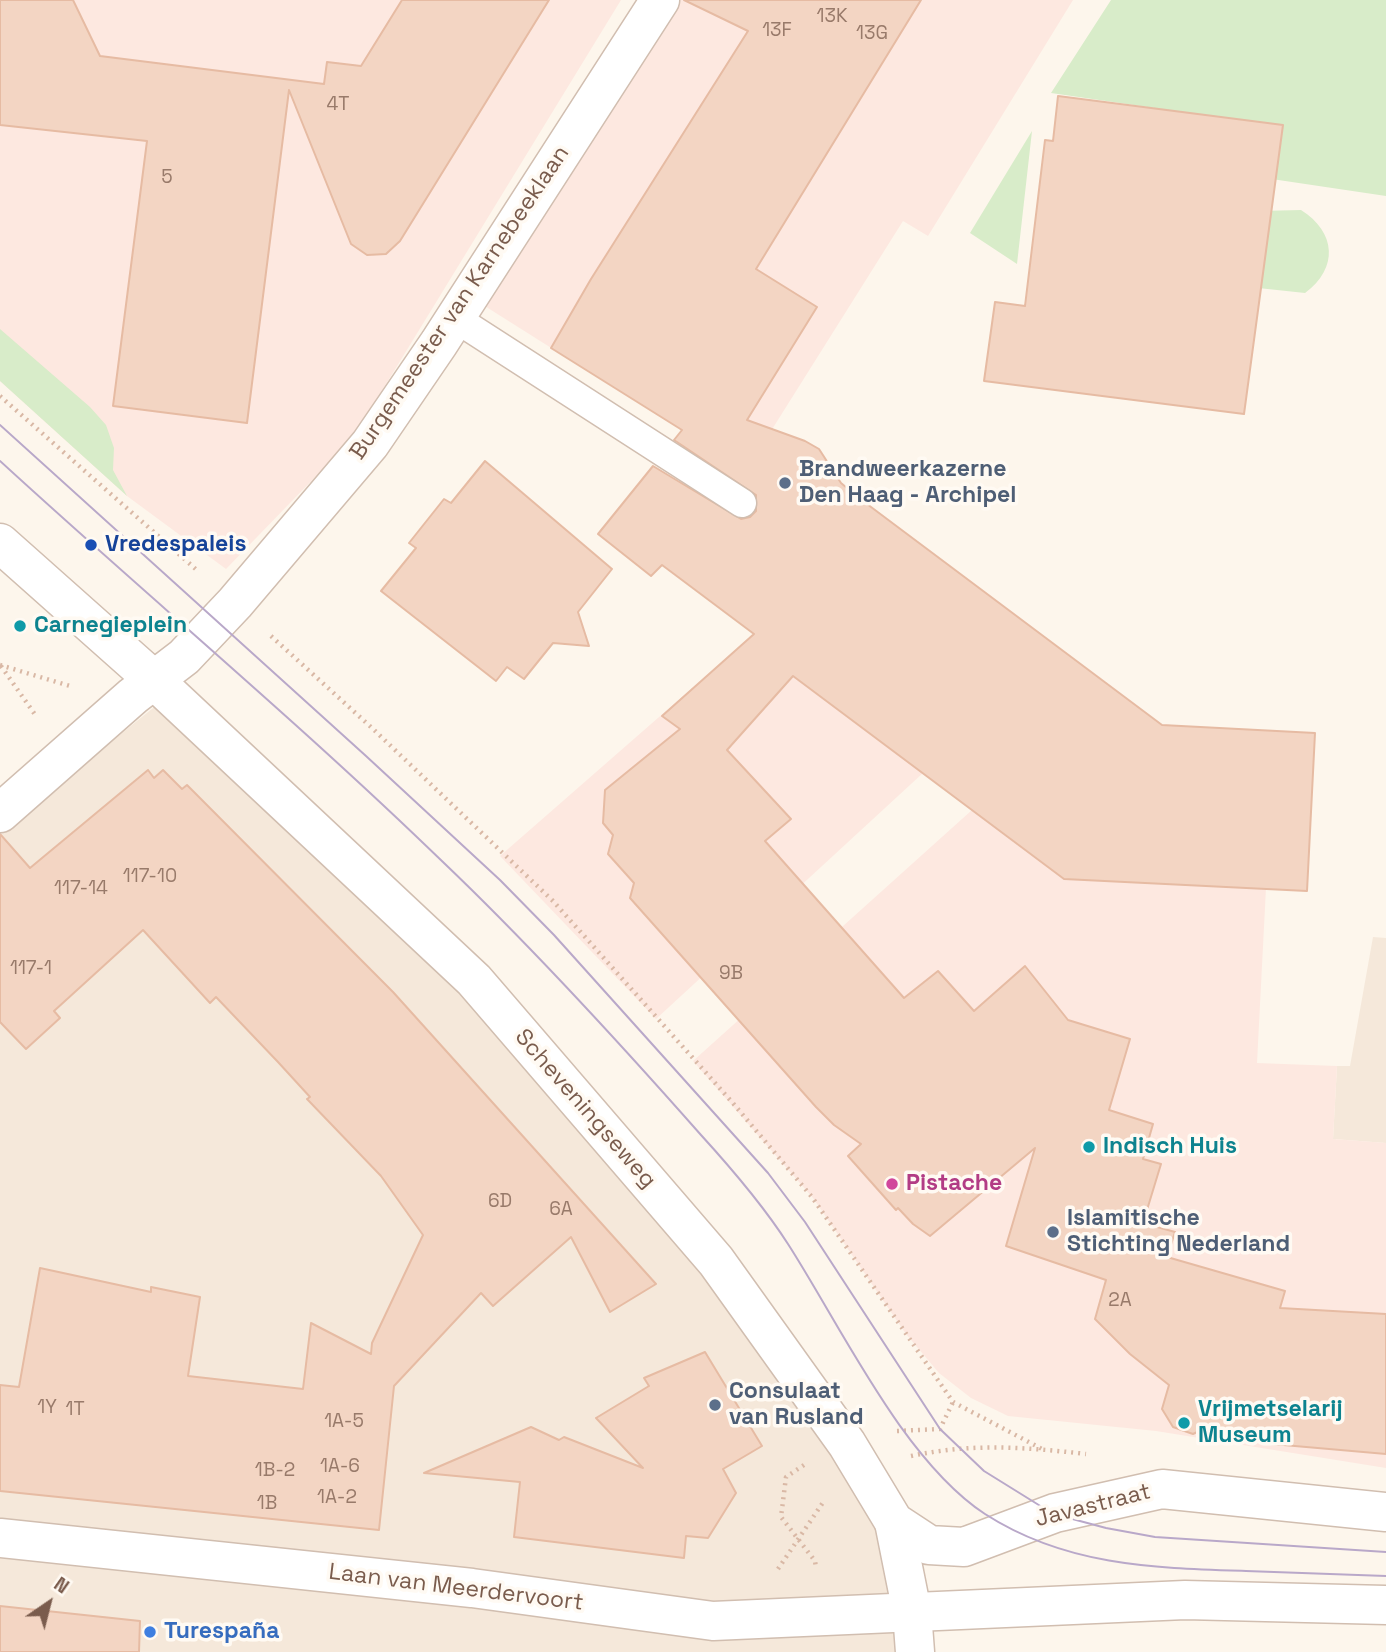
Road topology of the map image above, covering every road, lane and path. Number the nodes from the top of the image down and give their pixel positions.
1 (660, 0) edge
2 (455, 318) junction
3 (0, 396) edge
4 (742, 503) dead end
5 (0, 543) edge
6 (235, 603) junction
7 (0, 665) edge
8 (143, 688) junction
9 (68, 753) junction
10 (0, 813) edge
11 (865, 1474) junction
12 (1386, 1512) edge
13 (894, 1522) junction
14 (0, 1538) edge
15 (1386, 1605) edge
16 (912, 1612) junction
17 (915, 1652) edge

1 - 2 street, Burgemeester van Karnebeeklaan
2 - 4 lane
2 - 6 street, Burgemeester van Karnebeeklaan
3 - 6 path
5 - 8 street
6 - 8 street, Burgemeester van Karnebeeklaan
6 - 11 path
7 - 8 path
7 - 9 path
8 - 9 street, Burgemeester van Karnebeeklaan
8 - 11 street, Scheveningseweg
9 - 10 street, Burgemeester van Karnebeeklaan
11 - 13 street, Scheveningseweg
12 - 13 street, Javastraat
13 - 16 street, Scheveningseweg
14 - 16 street, Laan van Meerdervoort
15 - 16 street
16 - 17 street, Scheveningseweg

